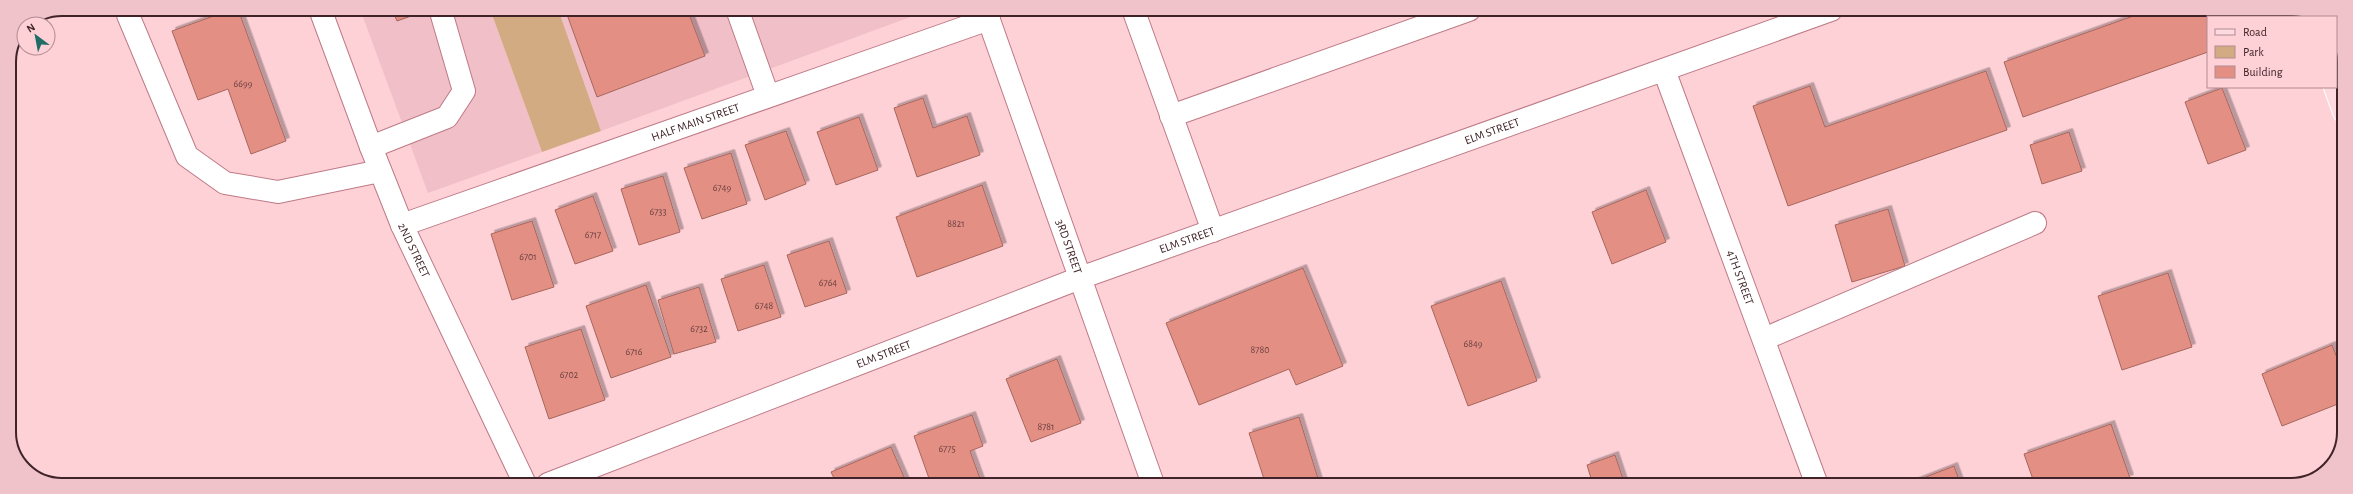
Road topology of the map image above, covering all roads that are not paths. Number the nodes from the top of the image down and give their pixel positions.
1 (135, 16) edge
2 (323, 16) edge
3 (442, 16) edge
4 (739, 16) edge
5 (982, 16) edge
6 (988, 16) edge
7 (1136, 16) edge
8 (1452, 16) edge
9 (1814, 16) edge
10 (1664, 70) junction
11 (768, 96) junction
12 (1171, 116) junction
13 (371, 147) junction
14 (380, 171) junction
15 (2035, 223) dead end
16 (402, 225) junction
17 (1213, 231) junction
18 (1080, 278) junction
19 (1764, 339) junction
20 (522, 478) edge
21 (563, 478) edge
22 (1151, 478) edge
23 (1814, 478) edge

1 - 14 street
2 - 13 street, 2ND STREET
3 - 13 street
4 - 11 street
5 - 11 street, HALF MAIN STREET
6 - 18 street, 3RD STREET
7 - 12 street
8 - 12 street
9 - 10 street, ELM STREET
10 - 17 street, ELM STREET
10 - 19 street, 4TH STREET
11 - 16 street, HALF MAIN STREET
12 - 17 street
13 - 14 street, 2ND STREET
14 - 16 street, 2ND STREET
15 - 19 street
16 - 20 street, 2ND STREET
17 - 18 street, ELM STREET
18 - 21 street, ELM STREET
18 - 22 street, 3RD STREET
19 - 23 street, 4TH STREET

